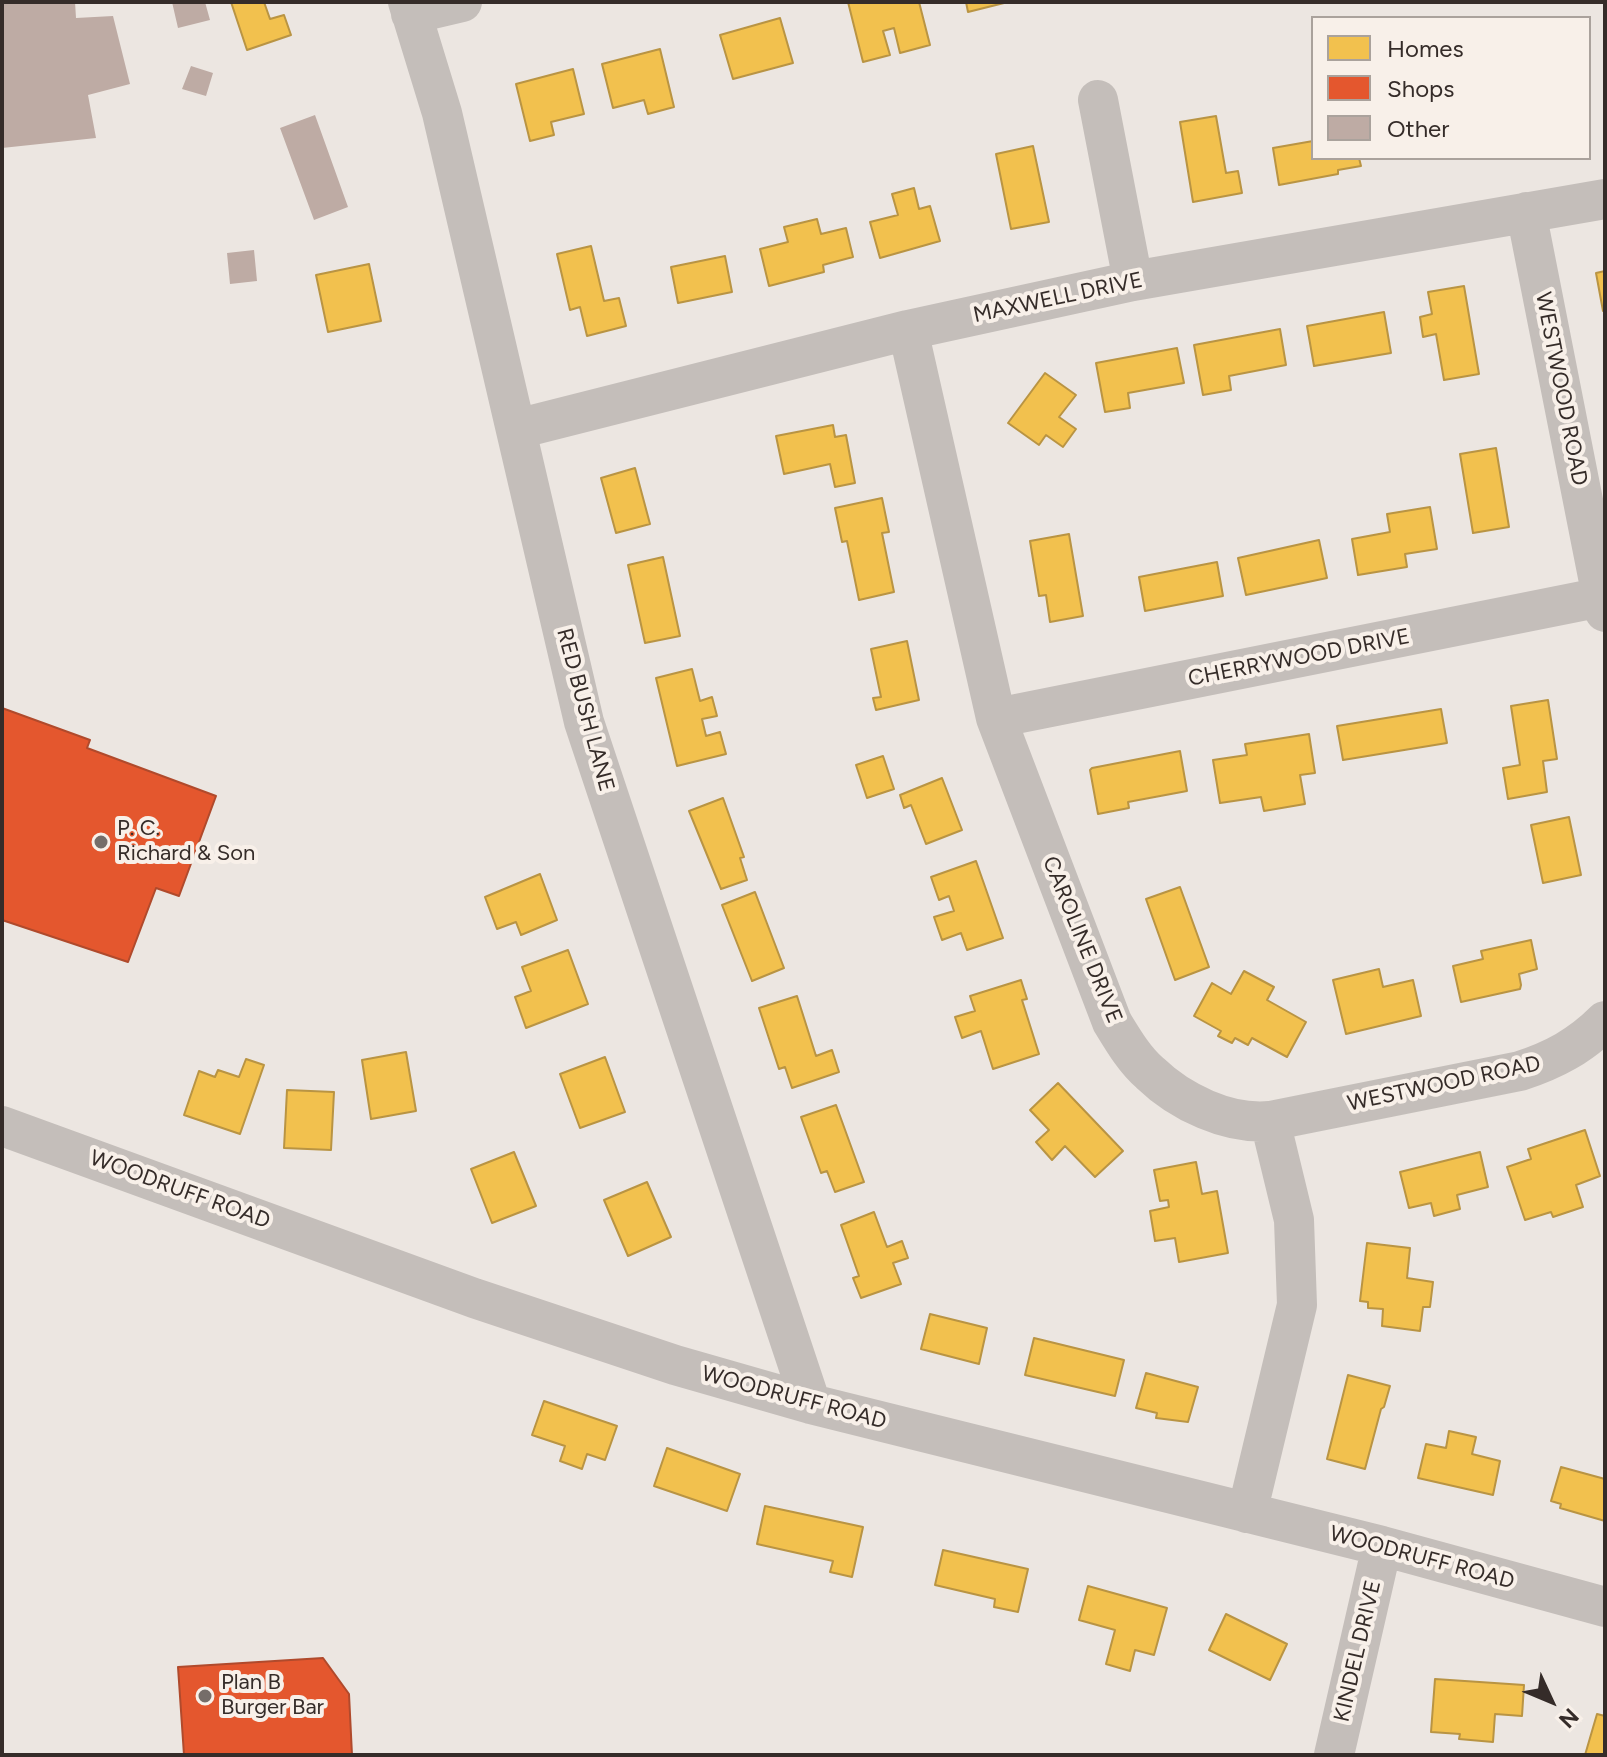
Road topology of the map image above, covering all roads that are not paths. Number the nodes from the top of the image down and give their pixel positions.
1 (462, 2) edge
2 (409, 8) edge
3 (1098, 100) dead end
4 (1605, 199) edge
5 (1526, 212) junction
6 (1133, 281) junction
7 (908, 330) junction
8 (517, 429) junction
9 (1604, 605) edge
10 (996, 718) junction
11 (1605, 1021) edge
12 (1270, 1121) junction
13 (2, 1126) edge
14 (811, 1404) junction
15 (1247, 1513) junction
16 (1382, 1546) junction
17 (1605, 1607) edge
18 (1334, 1755) edge

1 - 2 street
2 - 8 street, RED BUSH LANE
3 - 6 street
4 - 5 street, MAXWELL DRIVE
5 - 6 street, MAXWELL DRIVE
5 - 9 street, WESTWOOD ROAD
6 - 7 street, MAXWELL DRIVE
7 - 8 street, MAXWELL DRIVE
7 - 10 street, CAROLINE DRIVE
8 - 14 street, RED BUSH LANE
9 - 10 street, CHERRYWOOD DRIVE
10 - 12 street, CAROLINE DRIVE
11 - 12 street, WESTWOOD ROAD
12 - 15 street
13 - 14 street, WOODRUFF ROAD
14 - 15 street, WOODRUFF ROAD
15 - 16 street, WOODRUFF ROAD
16 - 17 street, WOODRUFF ROAD
16 - 18 street, KINDEL DRIVE

